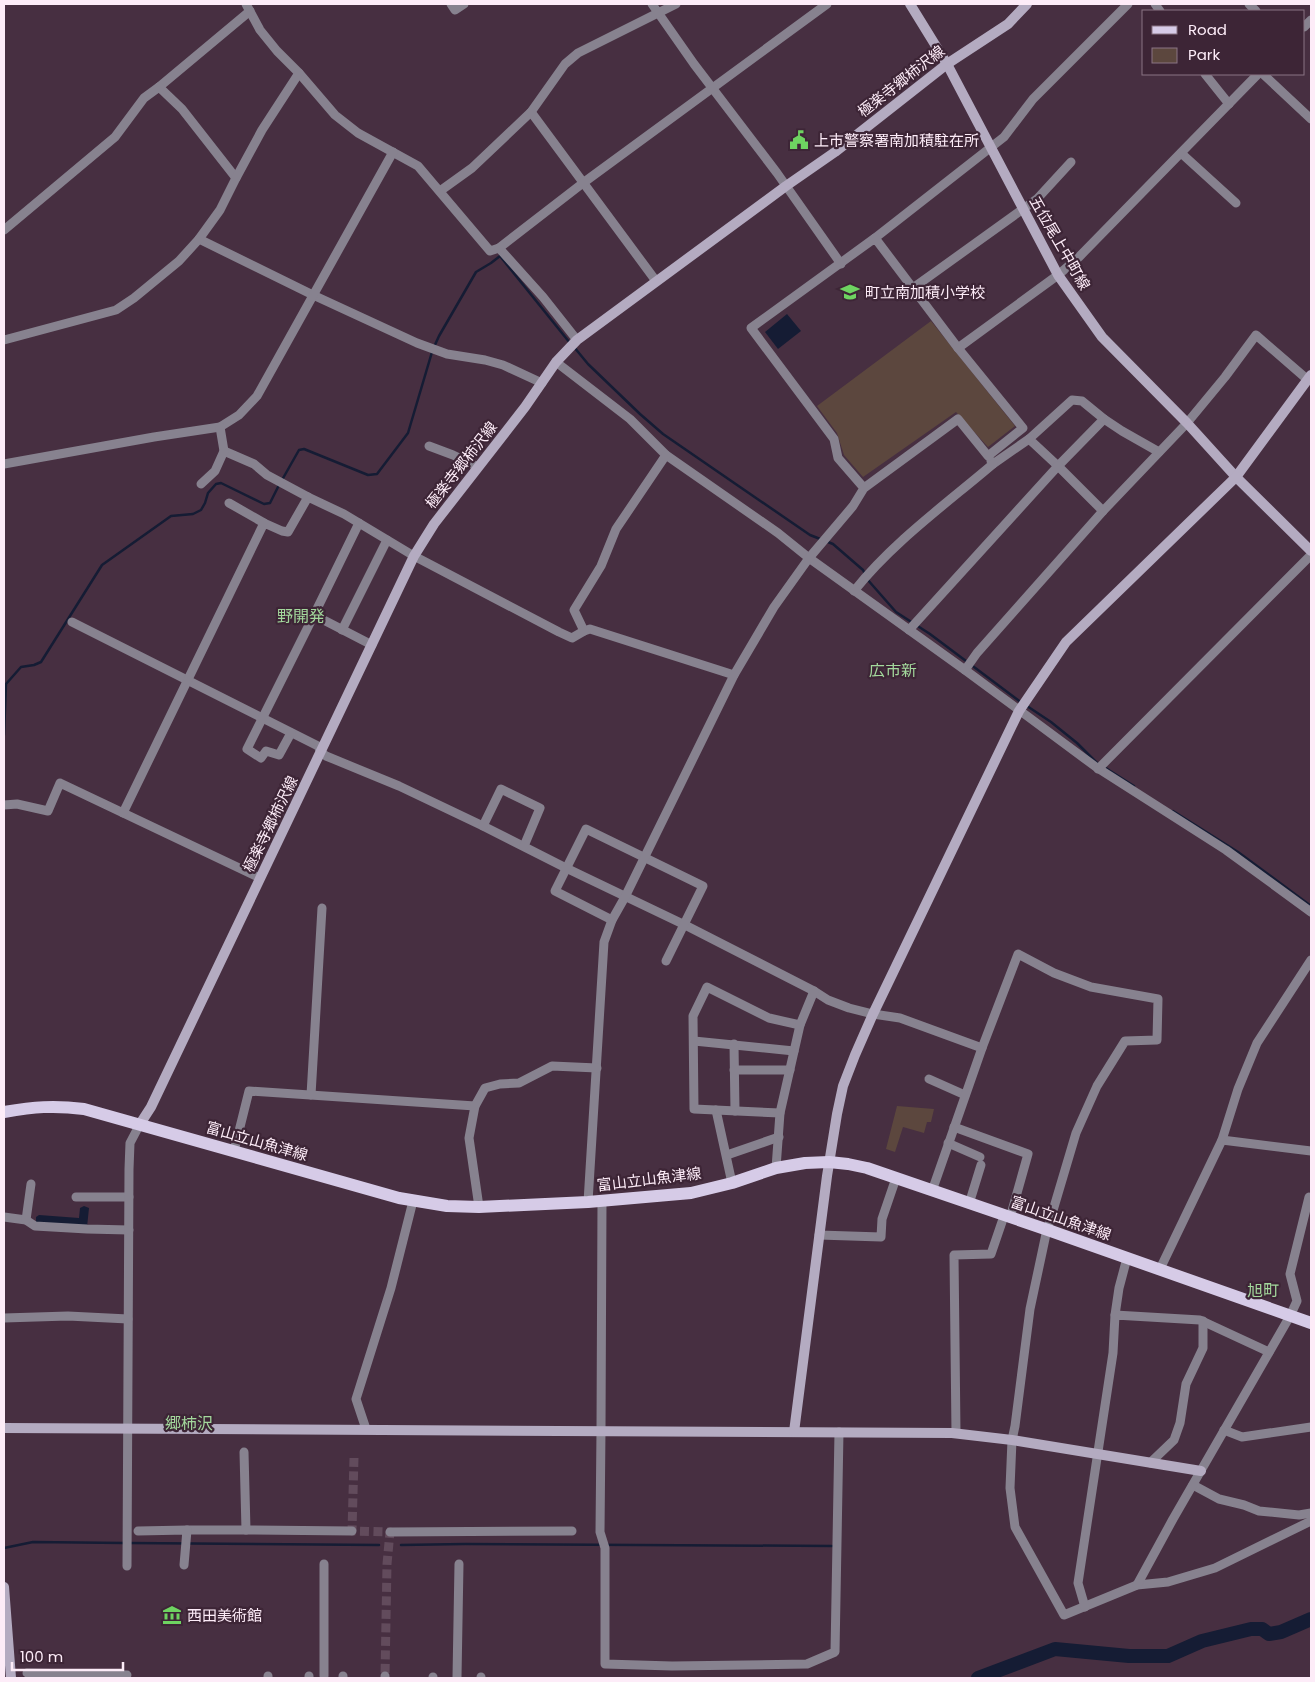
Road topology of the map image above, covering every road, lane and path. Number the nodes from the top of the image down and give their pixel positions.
1 (451, 4) edge
2 (464, 4) edge
3 (652, 4) edge
4 (676, 4) edge
5 (827, 4) edge
6 (910, 4) edge
7 (1027, 4) edge
8 (1128, 4) edge
9 (248, 7) edge
10 (657, 13) junction
11 (947, 64) junction
12 (299, 73) junction
13 (1206, 75) edge
14 (1257, 75) edge
15 (1264, 75) edge
16 (159, 87) junction
17 (712, 88) junction
18 (1229, 104) junction
19 (531, 112) junction
20 (1311, 119) edge
21 (992, 148) junction
22 (393, 152) junction
23 (1181, 154) junction
24 (1072, 162) dead end
25 (236, 178) junction
26 (583, 182) junction
27 (786, 186) junction
28 (440, 191) junction
29 (1236, 203) dead end
30 (1023, 210) junction
31 (4, 230) edge
32 (875, 238) junction
33 (199, 239) junction
34 (499, 248) junction
35 (842, 264) junction
36 (1058, 275) junction
37 (656, 282) junction
38 (913, 288) junction
39 (313, 295) junction
40 (4, 340) edge
41 (577, 340) junction
42 (958, 348) junction
43 (556, 362) junction
44 (1309, 378) edge
45 (542, 382) junction
46 (1104, 419) junction
47 (1187, 423) junction
48 (220, 427) junction
49 (1029, 439) junction
50 (428, 446) dead end
51 (224, 451) junction
52 (1159, 452) junction
53 (666, 455) junction
54 (991, 460) junction
55 (4, 464) edge
56 (1058, 466) junction
57 (478, 467) junction
58 (1236, 477) junction
59 (201, 484) dead end
60 (864, 488) junction
61 (308, 497) junction
62 (230, 503) dead end
63 (1104, 511) junction
64 (359, 522) junction
65 (264, 523) junction
66 (387, 540) junction
67 (1311, 553) edge
68 (414, 556) junction
69 (808, 558) junction
70 (854, 591) junction
71 (314, 615) junction
72 (72, 622) dead end
73 (342, 630) junction
74 (909, 630) junction
75 (584, 631) junction
76 (372, 645) junction
77 (965, 670) junction
78 (734, 675) junction
79 (188, 680) junction
80 (1019, 711) junction
81 (262, 719) junction
82 (291, 733) junction
83 (321, 752) junction
84 (1098, 769) junction
85 (4, 805) edge
86 (123, 813) junction
87 (483, 826) junction
88 (524, 846) junction
89 (645, 856) junction
90 (566, 868) junction
91 (260, 878) junction
92 (625, 897) junction
93 (322, 908) dead end
94 (1311, 912) edge
95 (612, 920) junction
96 (685, 925) junction
97 (1311, 960) edge
98 (666, 961) dead end
99 (814, 991) junction
100 (873, 1014) junction
101 (800, 1025) junction
102 (694, 1041) junction
103 (734, 1044) junction
104 (982, 1048) junction
105 (794, 1051) junction
106 (597, 1068) junction
107 (734, 1070) junction
108 (790, 1070) junction
109 (929, 1079) dead end
110 (311, 1095) junction
111 (966, 1095) junction
112 (475, 1106) junction
113 (716, 1110) junction
114 (735, 1111) junction
115 (4, 1112) edge
116 (780, 1113) junction
117 (140, 1124) junction
118 (954, 1127) junction
119 (779, 1137) junction
120 (1222, 1140) junction
121 (948, 1143) junction
122 (234, 1151) junction
123 (1311, 1152) edge
124 (727, 1155) junction
125 (829, 1162) junction
126 (776, 1168) junction
127 (896, 1178) junction
128 (732, 1183) junction
129 (31, 1184) dead end
130 (932, 1191) junction
131 (76, 1196) dead end
132 (129, 1197) junction
133 (1311, 1198) edge
134 (413, 1201) junction
135 (602, 1201) junction
136 (588, 1202) junction
137 (969, 1204) junction
138 (479, 1206) junction
139 (4, 1217) edge
140 (1007, 1217) junction
141 (26, 1220) junction
142 (129, 1230) junction
143 (1048, 1230) junction
144 (819, 1235) junction
145 (1127, 1258) junction
146 (1160, 1269) junction
147 (1115, 1315) junction
148 (1290, 1316) junction
149 (4, 1318) edge
150 (128, 1319) junction
151 (1203, 1321) junction
152 (1311, 1323) edge
153 (1270, 1352) junction
154 (1311, 1427) edge
155 (4, 1428) edge
156 (128, 1430) junction
157 (366, 1430) junction
158 (602, 1430) junction
159 (1224, 1430) junction
160 (794, 1432) junction
161 (839, 1432) junction
162 (956, 1433) junction
163 (1012, 1440) junction
164 (244, 1452) dead end
165 (1098, 1454) junction
166 (1150, 1463) junction
167 (1201, 1471) junction
168 (1193, 1484) junction
169 (1311, 1513) edge
170 (1311, 1521) edge
171 (138, 1530) dead end
172 (187, 1530) junction
173 (246, 1530) junction
174 (352, 1531) dead end
175 (572, 1531) dead end
176 (390, 1532) dead end
177 (324, 1564) dead end
178 (459, 1564) dead end
179 (184, 1565) dead end
180 (128, 1566) dead end
181 (1138, 1585) junction
182 (4, 1587) edge
183 (1085, 1606) junction
184 (27, 1673) dead end
185 (127, 1675) dead end
186 (324, 1676) dead end
187 (457, 1677) dead end
188 (11, 1678) edge

1 - 2 street
3 - 10 street
4 - 10 street
5 - 17 street
6 - 11 street, 五位尾上中町線
7 - 11 street, 極楽寺郷柿沢線
8 - 21 street
9 - 12 street
9 - 16 street
10 - 17 street
10 - 19 street
11 - 21 street, 五位尾上中町線
11 - 27 street, 極楽寺郷柿沢線
12 - 22 street
12 - 25 street
13 - 18 street
14 - 18 street
15 - 20 street
16 - 25 street
16 - 31 street
17 - 26 street
17 - 27 street
18 - 23 street
19 - 26 street
19 - 28 street
21 - 30 street, 五位尾上中町線
21 - 32 street
22 - 28 street
22 - 39 street
23 - 29 street
23 - 36 street
24 - 30 street
25 - 33 street
26 - 34 street
26 - 37 street
27 - 35 street
27 - 37 street, 極楽寺郷柿沢線
28 - 34 street
30 - 36 street, 五位尾上中町線
30 - 38 street
32 - 35 street
32 - 38 street
33 - 39 street
33 - 40 street
34 - 41 street
35 - 60 street
36 - 42 street
36 - 47 street, 五位尾上中町線
37 - 41 street, 極楽寺郷柿沢線
38 - 42 street
39 - 45 street
39 - 48 street
41 - 43 street, 極楽寺郷柿沢線
42 - 54 street
43 - 45 street, 極楽寺郷柿沢線
43 - 53 street
44 - 47 street
44 - 58 street
45 - 57 street, 極楽寺郷柿沢線
46 - 49 street
46 - 52 street
46 - 56 street
47 - 52 street
47 - 58 street, 五位尾上中町線
48 - 51 street
48 - 55 street
49 - 54 street
49 - 56 street
50 - 57 street
51 - 59 street
51 - 61 street
52 - 63 street
53 - 69 street
53 - 75 street
54 - 60 street
54 - 70 street
56 - 63 street
56 - 74 street
57 - 68 street, 極楽寺郷柿沢線
58 - 67 street, 五位尾上中町線
58 - 80 street
60 - 69 street
61 - 64 street
61 - 65 street
62 - 65 street
63 - 77 street
64 - 66 street
64 - 71 street
65 - 79 street
66 - 68 street
66 - 73 street
67 - 84 street
68 - 75 street
68 - 76 street, 極楽寺郷柿沢線
69 - 70 street
69 - 78 street
70 - 74 street
71 - 73 street
71 - 81 street
72 - 79 street
73 - 76 street
74 - 77 street
75 - 78 street
76 - 83 street, 極楽寺郷柿沢線
77 - 80 street
78 - 89 street
79 - 81 street
79 - 86 street
80 - 84 street
80 - 100 street
81 - 82 street
81 - 82 street
82 - 83 street
83 - 87 street
83 - 91 street, 極楽寺郷柿沢線
84 - 94 street
85 - 86 street
86 - 91 street
87 - 88 street
87 - 88 street
88 - 90 street
89 - 90 street
89 - 92 street
89 - 96 street
90 - 92 street
90 - 95 street
91 - 117 street, 極楽寺郷柿沢線
92 - 95 street
92 - 96 street
93 - 110 street
95 - 106 street
96 - 98 street
96 - 99 street
97 - 120 street
99 - 100 street
99 - 101 street
100 - 104 street
100 - 125 street
101 - 102 street
101 - 105 street
102 - 103 street
102 - 113 street
103 - 105 street
103 - 107 street
104 - 111 street
104 - 143 street
105 - 108 street
106 - 112 street
106 - 136 street
107 - 108 street
107 - 114 street
108 - 116 street
109 - 111 street
110 - 112 street
110 - 122 street
111 - 118 street
112 - 138 street
113 - 114 street
113 - 124 street
114 - 116 street
115 - 117 main road, 富山立山魚津線
116 - 119 street
117 - 122 main road, 富山立山魚津線
117 - 132 street
118 - 121 street
118 - 140 street
119 - 124 street
119 - 126 street
120 - 123 street
120 - 146 street
121 - 130 street
121 - 137 street
122 - 134 main road, 富山立山魚津線
124 - 128 street
125 - 126 main road, 富山立山魚津線
125 - 127 main road, 富山立山魚津線
125 - 144 street
126 - 128 main road, 富山立山魚津線
127 - 130 main road, 富山立山魚津線
127 - 144 street
128 - 135 main road, 富山立山魚津線
129 - 141 street
130 - 137 main road, 富山立山魚津線
131 - 132 street
132 - 142 street
133 - 148 street
134 - 138 main road, 富山立山魚津線
134 - 157 street
135 - 136 main road, 富山立山魚津線
135 - 158 street
136 - 138 main road, 富山立山魚津線
137 - 140 main road, 富山立山魚津線
139 - 141 street
140 - 143 main road, 富山立山魚津線
140 - 162 street
141 - 142 street
142 - 150 street
143 - 145 main road, 富山立山魚津線
143 - 163 street
144 - 160 street
145 - 146 main road, 富山立山魚津線
145 - 147 street
146 - 148 main road, 富山立山魚津線
147 - 151 street
147 - 165 street
148 - 152 main road, 富山立山魚津線
148 - 153 street
149 - 150 street
150 - 156 street
151 - 153 street
151 - 166 street
153 - 159 street
154 - 159 street
155 - 156 street
156 - 157 street
156 - 180 street
157 - 158 street
158 - 160 street
158 - 161 street
159 - 167 street
160 - 161 street
161 - 162 street
162 - 163 street
163 - 165 street
163 - 183 street
164 - 173 street
165 - 166 street
165 - 183 street
166 - 167 street
167 - 168 street
168 - 169 street
168 - 181 street
170 - 181 street
171 - 172 street
172 - 173 street
172 - 179 street
173 - 174 street
175 - 176 street
177 - 186 street
178 - 187 street
181 - 183 street
182 - 188 street
184 - 185 street

